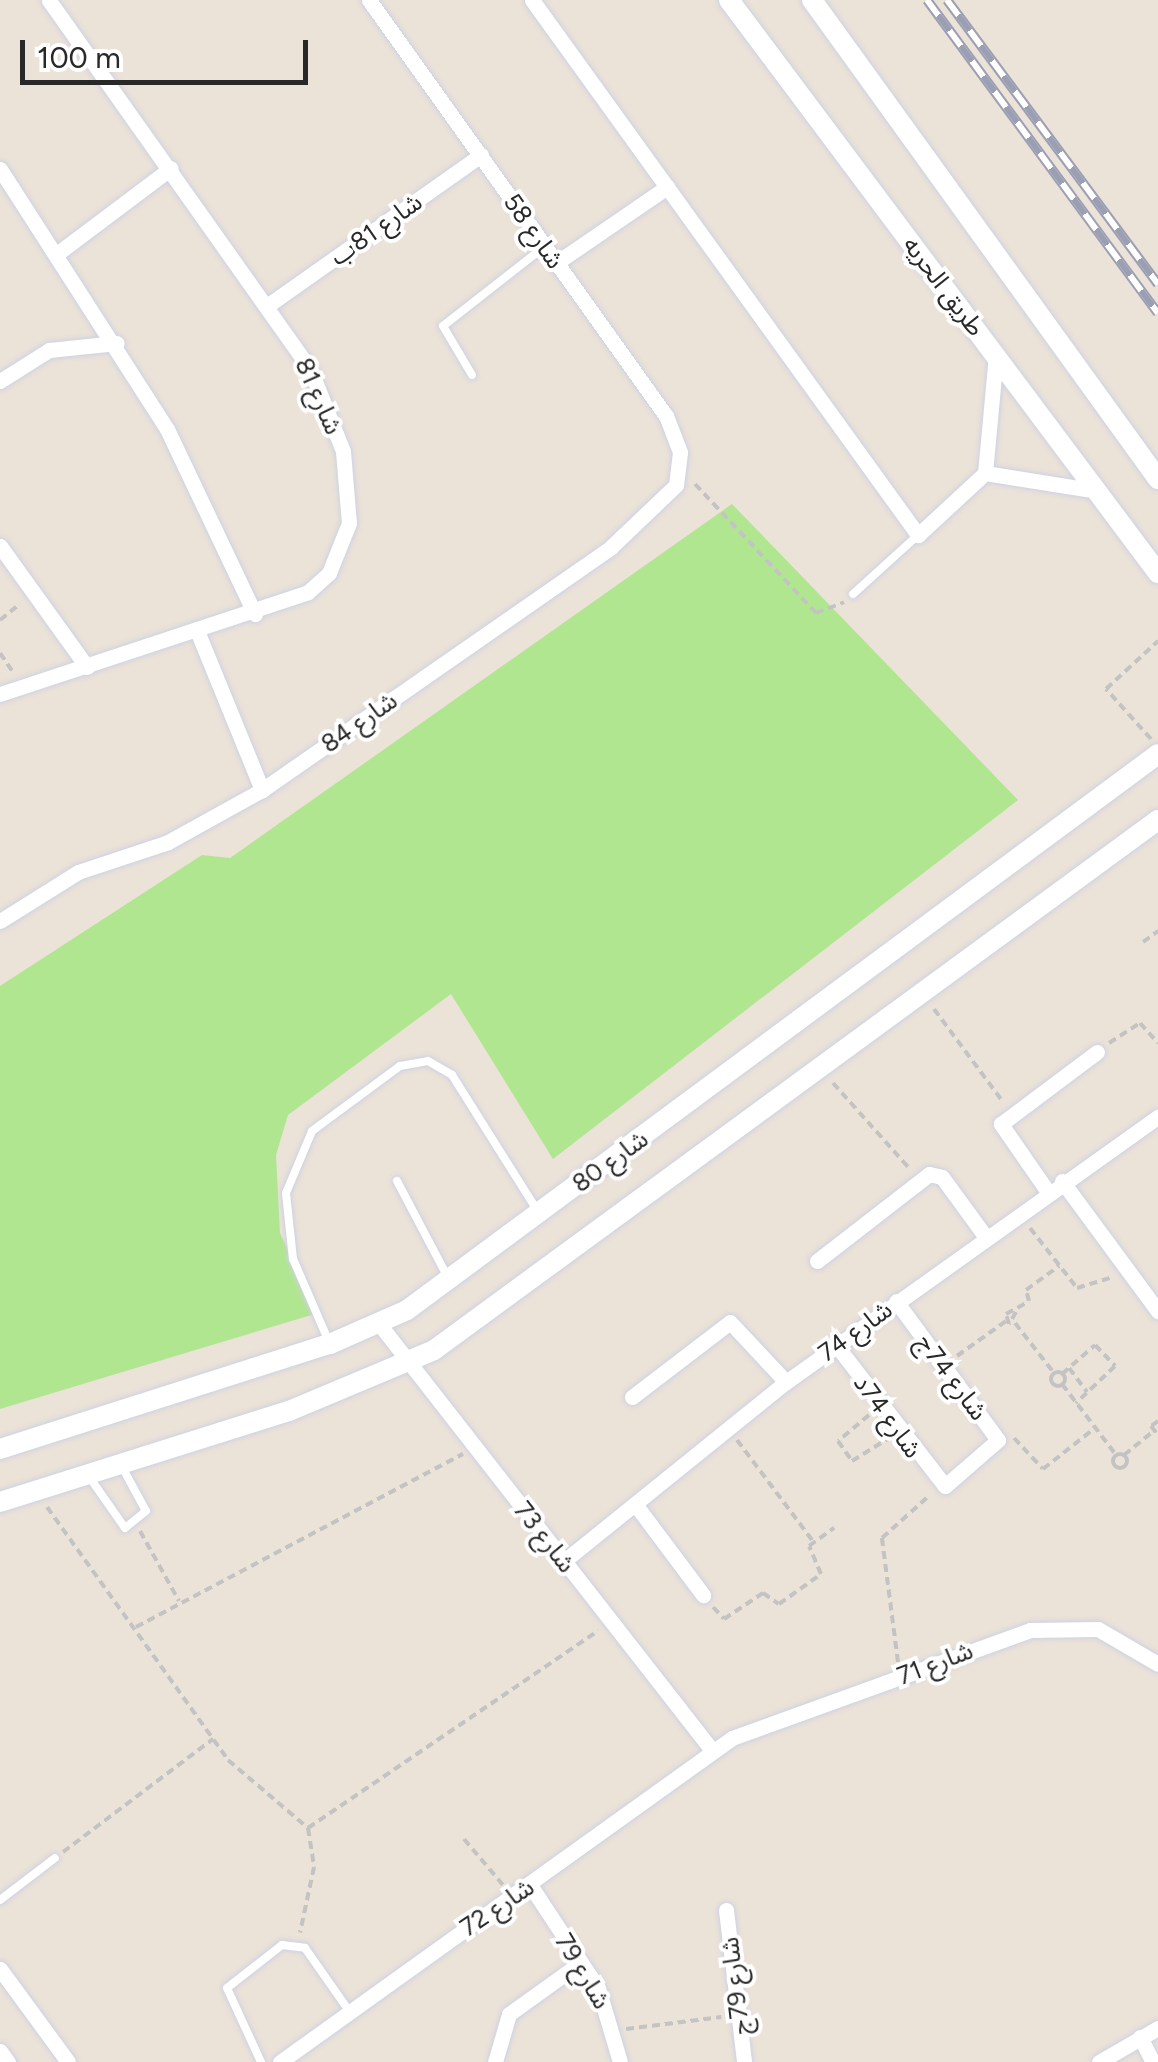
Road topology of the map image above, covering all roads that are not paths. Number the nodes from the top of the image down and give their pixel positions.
1 (49, 0) edge
2 (369, 0) edge
3 (532, 0) edge
4 (729, 0) edge
5 (812, 0) edge
6 (480, 154) junction
7 (171, 168) junction
8 (0, 169) edge
9 (667, 187) junction
10 (545, 246) junction
11 (58, 253) junction
12 (556, 263) junction
13 (271, 303) junction
14 (117, 344) junction
15 (996, 356) junction
16 (472, 375) dead end
17 (0, 381) edge
18 (681, 470) joint
19 (985, 473) junction
20 (1158, 479) edge
21 (1091, 490) junction
22 (918, 535) junction
23 (0, 546) edge
24 (1158, 573) edge
25 (853, 594) road end
26 (256, 614) junction
27 (198, 633) junction
28 (88, 667) junction
29 (0, 694) edge
30 (1158, 750) edge
31 (262, 790) junction
32 (1158, 820) edge
33 (0, 920) edge
34 (1097, 1052) road end
35 (1158, 1118) edge
36 (398, 1180) dead end
37 (1062, 1182) junction
38 (1048, 1192) junction
39 (540, 1214) junction
40 (984, 1236) junction
41 (817, 1261) dead end
42 (450, 1280) junction
43 (896, 1301) junction
44 (1158, 1310) edge
45 (380, 1325) junction
46 (330, 1344) junction
47 (836, 1345) junction
48 (410, 1363) junction
49 (786, 1382) junction
50 (632, 1398) dead end
51 (0, 1450) edge
52 (121, 1465) junction
53 (88, 1474) junction
54 (941, 1487) joint
55 (0, 1502) edge
56 (635, 1504) junction
57 (564, 1561) junction
58 (704, 1596) road end
59 (1158, 1664) edge
60 (710, 1749) junction
61 (56, 1858) road end
62 (530, 1886) junction
63 (0, 1900) edge
64 (726, 1910) dead end
65 (580, 1963) junction
66 (0, 1969) edge
67 (347, 2008) junction
68 (1158, 2028) edge
69 (1140, 2037) junction
70 (0, 2051) edge
71 (8, 2062) edge
72 (68, 2062) edge
73 (261, 2062) edge
74 (280, 2062) edge
75 (496, 2062) edge
76 (620, 2062) edge
77 (744, 2062) edge
78 (1099, 2062) edge
79 (1153, 2062) edge

1 - 7 street, شارع 81
2 - 6 street, شارع 58
3 - 9 street
4 - 15 street, طريق الحريه
5 - 20 street
6 - 10 street, شارع 58
6 - 13 street, شارع 81ب
7 - 11 street
7 - 13 street, شارع 81
8 - 11 street
9 - 12 street
9 - 22 street
10 - 12 street, شارع 58
10 - 16 lane
11 - 14 street
12 - 18 street, شارع 58
13 - 26 street, شارع 81
14 - 17 street
14 - 26 street
15 - 19 street
15 - 21 street, طريق الحريه
18 - 31 street, شارع 84
19 - 21 street
19 - 22 street
21 - 24 street, طريق الحريه
22 - 25 lane
23 - 28 street
26 - 27 street, شارع 81
27 - 28 street, شارع 81
27 - 31 street
28 - 29 street, شارع 81
30 - 39 street, شارع 80
31 - 33 street, شارع 84
32 - 48 street, شارع 80
34 - 38 street
35 - 37 street, شارع 74
36 - 42 lane
37 - 38 street, شارع 74
37 - 44 street
38 - 40 street, شارع 74
39 - 42 street, شارع 80
39 - 46 lane
40 - 41 street
40 - 43 street, شارع 74
42 - 45 street, شارع 80
43 - 47 street, شارع 74
43 - 54 street, شارع 74ج
45 - 46 street, شارع 80
45 - 48 street, شارع 73
46 - 51 street, شارع 80
47 - 49 street, شارع 74
47 - 54 street, شارع 74د
48 - 52 street, شارع 80
48 - 57 street, شارع 73
49 - 50 street
49 - 56 street, شارع 74
52 - 53 street, شارع 80
52 - 53 lane
53 - 55 street, شارع 80
56 - 57 street, شارع 74
56 - 58 street
57 - 60 street, شارع 73
59 - 60 street, شارع 71
60 - 62 street, شارع 72
61 - 63 lane
62 - 65 street, شارع 79
62 - 67 street, شارع 72
64 - 77 street, شارع 79ج
65 - 75 street
65 - 76 street, شارع 79
66 - 72 street
67 - 73 lane
67 - 74 street, شارع 72
68 - 69 street
69 - 78 street
69 - 79 street
70 - 71 street

